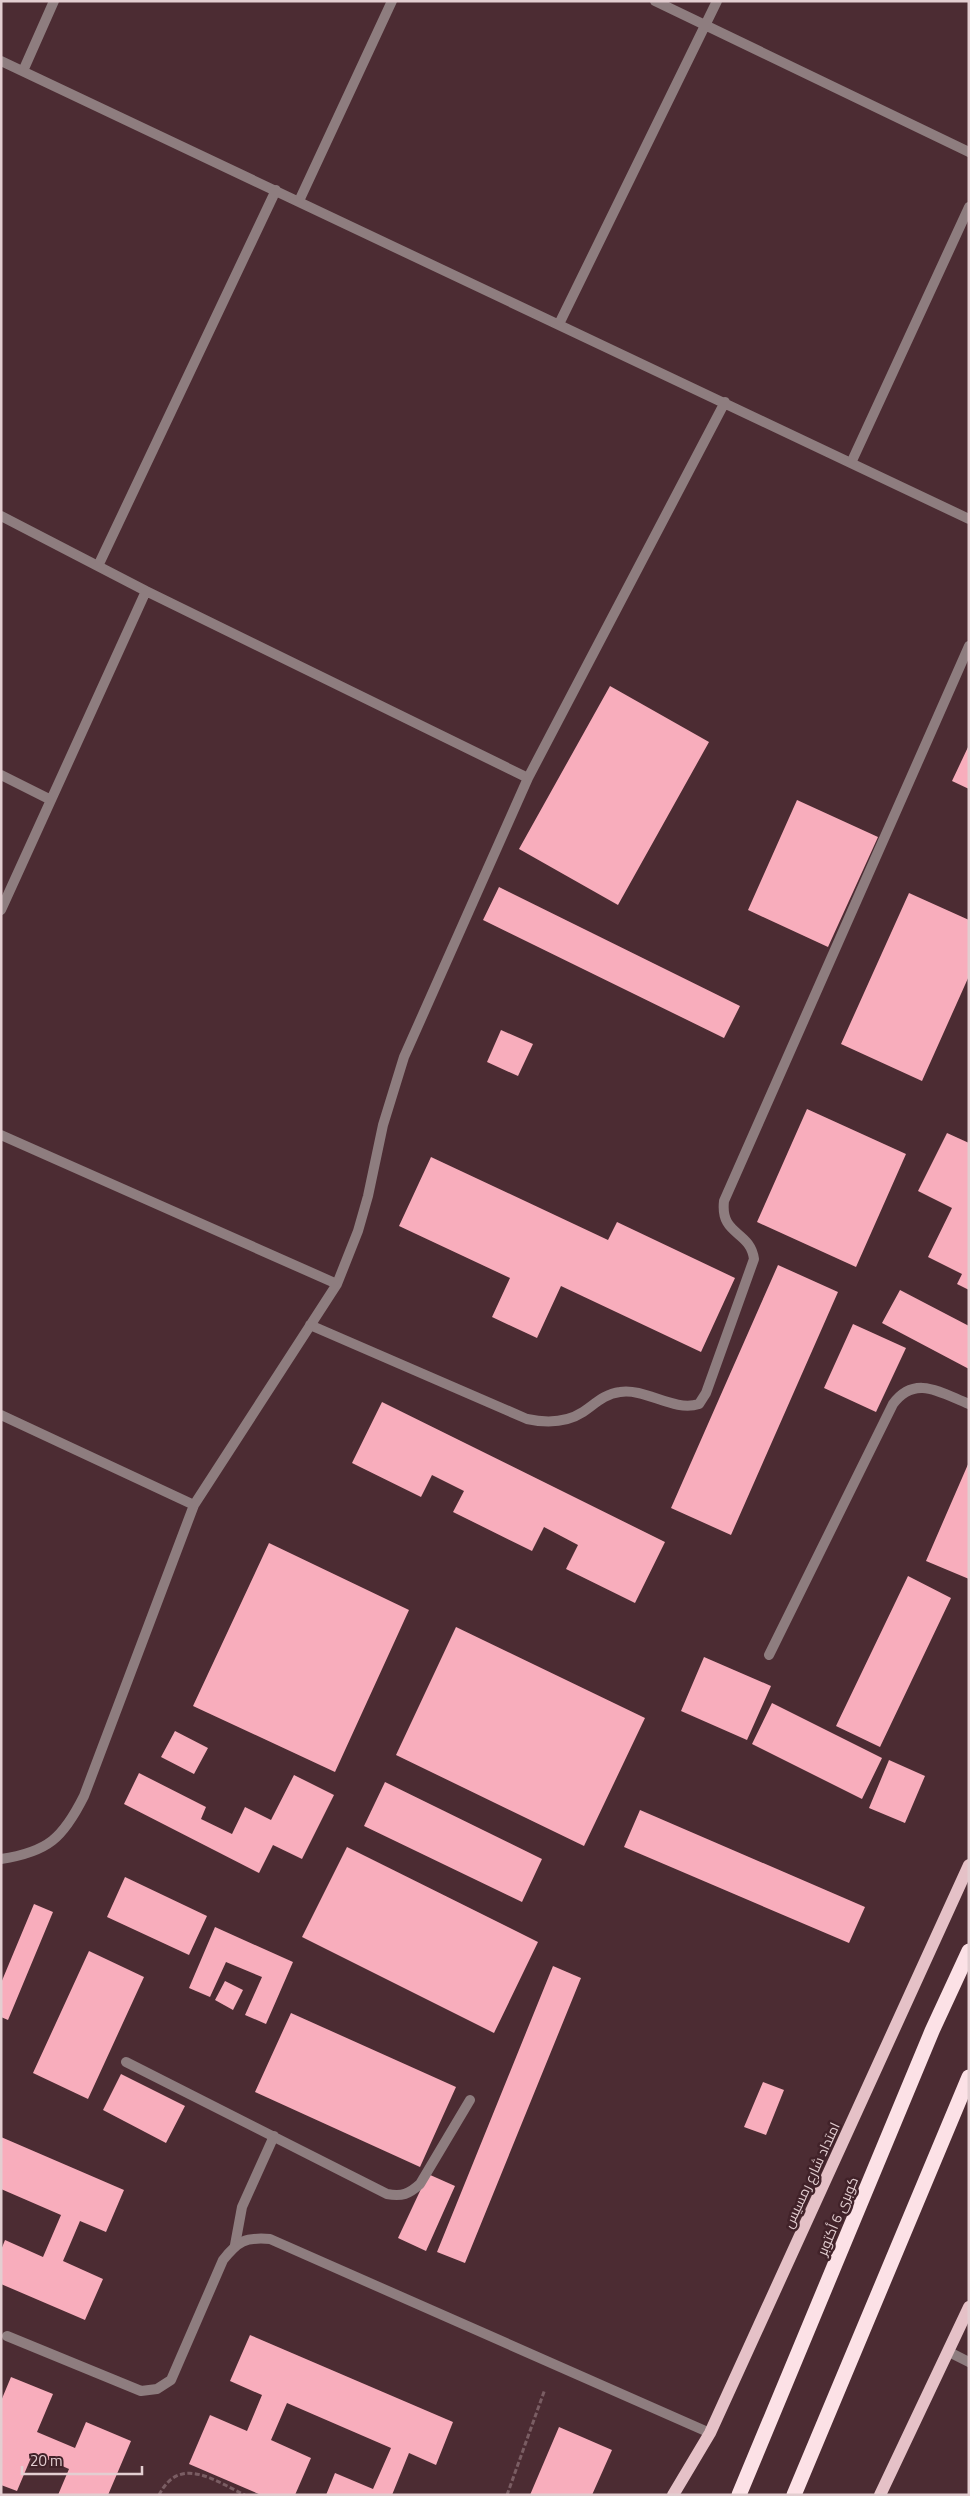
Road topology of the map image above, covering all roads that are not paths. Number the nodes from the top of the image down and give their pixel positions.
1 (54, 1) edge
2 (392, 1) edge
3 (655, 1) edge
4 (717, 1) edge
5 (705, 25) junction
6 (1, 61) edge
7 (23, 71) junction
8 (969, 152) edge
9 (276, 190) junction
10 (299, 201) junction
11 (969, 207) edge
12 (559, 324) junction
13 (725, 402) junction
14 (851, 463) junction
15 (1, 516) edge
16 (969, 520) edge
17 (98, 566) junction
18 (146, 591) junction
19 (969, 646) edge
20 (1, 775) edge
21 (528, 778) junction
22 (51, 800) junction
23 (1, 910) edge
24 (1, 1135) edge
25 (337, 1284) junction
26 (310, 1325) junction
27 (969, 1404) edge
28 (1, 1415) edge
29 (194, 1505) junction
30 (769, 1655) dead end
31 (1, 1859) edge
32 (969, 1865) edge
33 (969, 1951) edge
34 (126, 2062) dead end
35 (969, 2077) edge
36 (470, 2100) dead end
37 (274, 2136) junction
38 (235, 2245) junction
39 (969, 2307) edge
40 (7, 2336) dead end
41 (948, 2352) junction
42 (969, 2362) edge
43 (710, 2433) junction
44 (673, 2495) edge
45 (738, 2495) edge
46 (794, 2495) edge
47 (880, 2495) edge

1 - 7 street
2 - 10 street
3 - 5 street
4 - 5 street
5 - 8 street
5 - 12 street
6 - 7 street
7 - 9 street
9 - 10 street
9 - 17 street
10 - 12 street
11 - 14 street
12 - 13 street
13 - 14 street
13 - 21 street
14 - 16 street
15 - 17 street
17 - 18 street
18 - 21 street
18 - 22 street
19 - 26 street
20 - 22 street
21 - 25 street
22 - 23 street
24 - 25 street
25 - 26 street
26 - 29 street
27 - 30 street
28 - 29 street
29 - 31 street
32 - 43 main road, امتداد شارع رمسيس
33 - 45 highway, كوبرى 6 أكتوبر
34 - 37 street
35 - 46 highway
36 - 37 street
37 - 38 street
38 - 40 street
38 - 43 street
39 - 41 main road
41 - 42 street
41 - 47 main road
43 - 44 main road, امتداد شارع رمسيس

